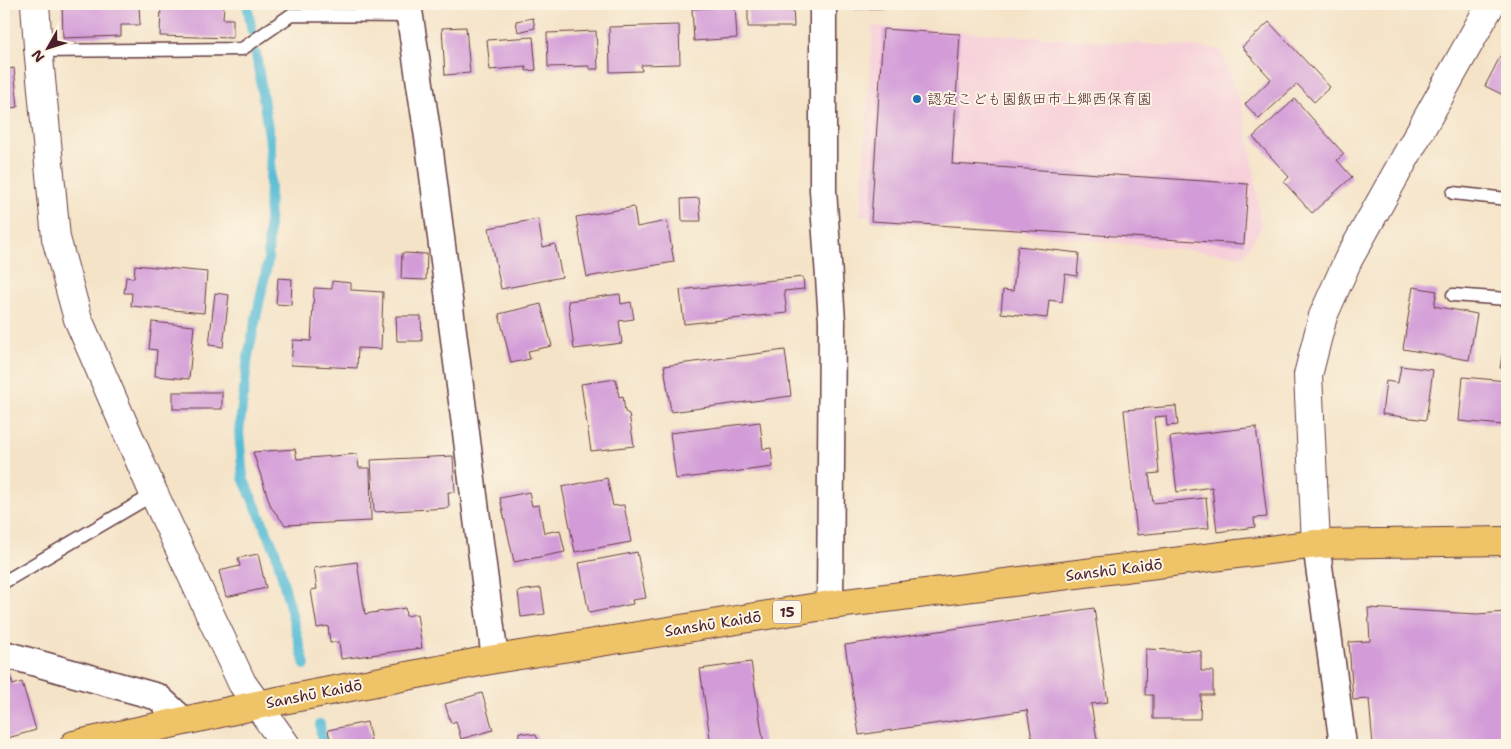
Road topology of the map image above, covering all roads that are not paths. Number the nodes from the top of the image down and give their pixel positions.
1 (35, 4) edge
2 (823, 4) edge
3 (1491, 4) edge
4 (409, 10) edge
5 (38, 51) junction
6 (1453, 193) dead end
7 (1507, 199) edge
8 (1453, 295) dead end
9 (1507, 299) edge
10 (154, 494) junction
11 (1507, 541) edge
12 (1316, 544) junction
13 (4, 582) edge
14 (830, 605) junction
15 (4, 654) edge
16 (495, 659) junction
17 (257, 705) junction
18 (184, 721) junction
19 (74, 745) edge
20 (286, 745) edge
21 (1343, 745) edge

1 - 5 street
2 - 14 street
3 - 12 street
4 - 5 lane
4 - 16 street
5 - 10 street
6 - 7 lane
8 - 9 lane
10 - 13 lane
10 - 17 street
11 - 12 main road, Sanshū Kaidō / 15
12 - 14 main road, Sanshū Kaidō / 15
12 - 21 street
14 - 16 main road, Sanshū Kaidō / 15
15 - 18 street
16 - 17 main road, Sanshū Kaidō / 15
17 - 18 main road, Sanshū Kaidō / 15
17 - 20 street
18 - 19 main road, Sanshū Kaidō / 15

